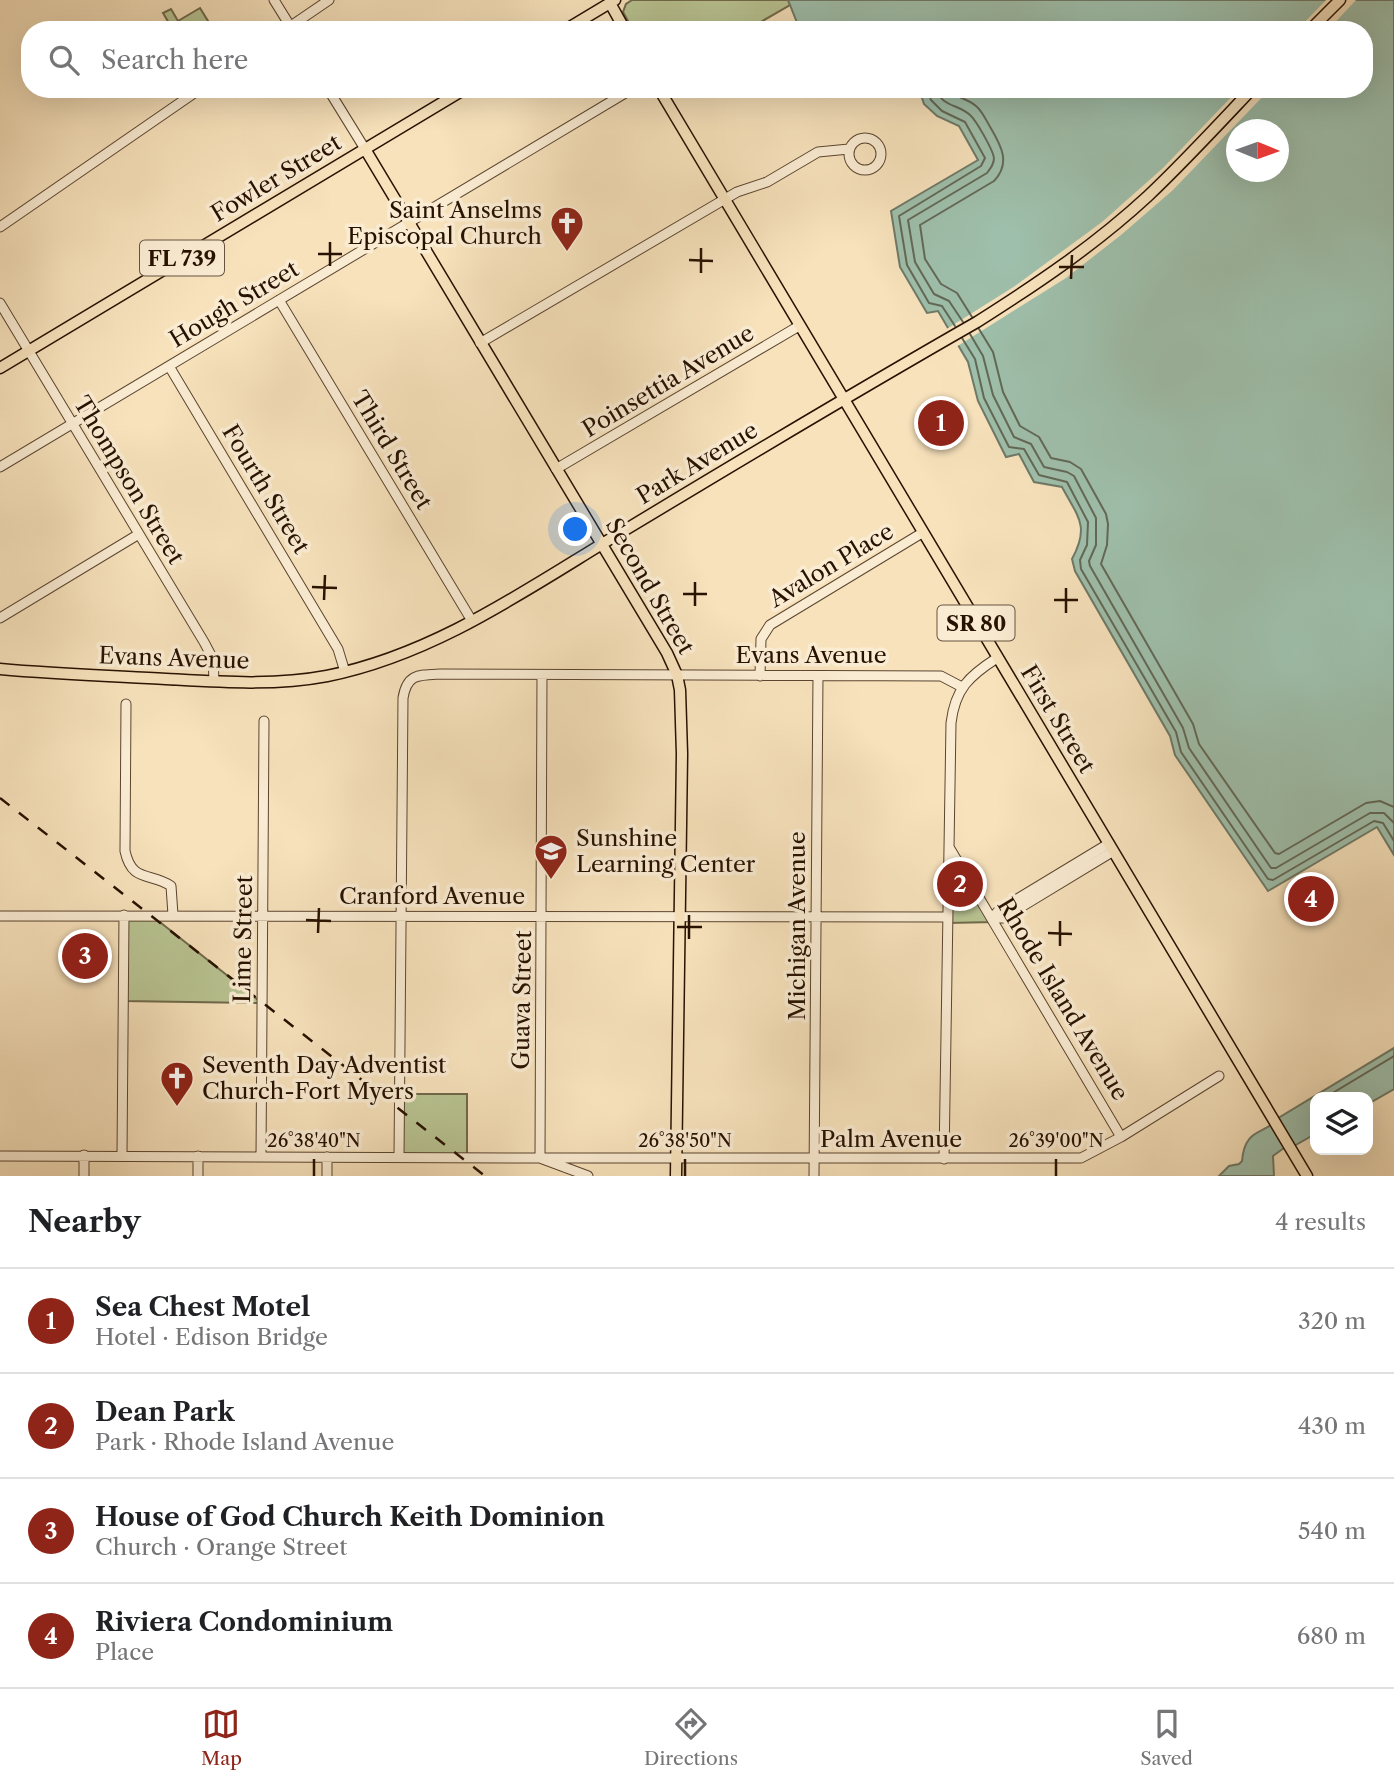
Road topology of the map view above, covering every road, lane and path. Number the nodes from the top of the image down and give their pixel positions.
1 (274, 0) edge
2 (329, 0) edge
3 (1340, 0) edge
4 (611, 1) edge
5 (285, 21) edge
6 (299, 21) edge
7 (579, 21) edge
8 (621, 21) edge
9 (1320, 21) edge
10 (188, 98) edge
11 (334, 98) edge
12 (450, 98) edge
13 (617, 98) edge
14 (664, 98) edge
15 (1243, 98) edge
16 (365, 149) junction
17 (849, 149) dead end
18 (724, 199) junction
19 (408, 222) junction
20 (0, 227) edge
21 (279, 300) junction
22 (0, 303) edge
23 (799, 326) junction
24 (481, 343) junction
25 (29, 350) junction
26 (169, 366) junction
27 (0, 368) edge
28 (844, 400) junction
29 (73, 423) junction
30 (0, 467) edge
31 (556, 469) junction
32 (922, 533) junction
33 (139, 534) junction
34 (602, 544) junction
35 (0, 618) edge
36 (472, 621) junction
37 (997, 659) junction
38 (0, 669) edge
39 (345, 672) junction
40 (542, 675) junction
41 (677, 676) junction
42 (760, 676) junction
43 (818, 676) junction
44 (214, 681) junction
45 (962, 687) junction
46 (126, 704) dead end
47 (264, 721) dead end
48 (949, 845) junction
49 (1110, 848) junction
50 (124, 915) junction
51 (173, 915) junction
52 (402, 915) junction
53 (0, 916) edge
54 (264, 916) junction
55 (542, 916) junction
56 (680, 916) junction
57 (817, 916) junction
58 (947, 917) junction
59 (992, 918) junction
60 (1219, 1076) dead end
61 (1121, 1136) junction
62 (84, 1155) junction
63 (122, 1155) junction
64 (0, 1156) edge
65 (198, 1156) junction
66 (261, 1157) junction
67 (327, 1157) junction
68 (399, 1157) junction
69 (676, 1157) junction
70 (540, 1158) junction
71 (814, 1158) junction
72 (944, 1158) junction
73 (84, 1176) edge
74 (198, 1176) edge
75 (327, 1176) edge
76 (588, 1176) edge
77 (676, 1176) edge
78 (814, 1176) edge
79 (1307, 1176) edge

1 - 5 street
2 - 6 street
3 - 9 main road
4 - 7 main road
4 - 8 main road
10 - 20 street
11 - 16 street, Second Street
12 - 16 main road, Fowler Street
13 - 19 street, Hough Street
14 - 18 main road, First Street / SR 80
15 - 28 main road, Park Avenue
16 - 19 main road, Second Street
16 - 25 main road, Fowler Street / FL 739
17 - 18 street
18 - 23 main road, First Street / SR 80
18 - 24 street
19 - 21 street, Hough Street
19 - 24 main road, Second Street
21 - 26 street, Hough Street
21 - 36 street, Third Street
22 - 25 street, Thompson Street
23 - 28 main road, First Street / SR 80
23 - 31 street, Poinsettia Avenue
24 - 31 main road, Second Street
25 - 27 main road, Fowler Street / FL 739
25 - 29 street, Thompson Street
26 - 29 street, Hough Street
26 - 39 street, Fourth Street
28 - 32 main road, First Street / SR 80
28 - 34 main road, Park Avenue
29 - 30 street, Hough Street
29 - 33 street, Thompson Street
31 - 34 main road, Second Street
32 - 37 main road, First Street / SR 80
32 - 42 street, Avalon Place
33 - 35 street
33 - 44 street, Thompson Street
34 - 36 main road, Park Avenue
34 - 41 main road, Second Street
36 - 39 main road, Park Avenue
37 - 45 street
37 - 49 main road, First Street / SR 80
38 - 44 main road, Evans Avenue
39 - 44 main road, Evans Avenue
40 - 41 street, Evans Avenue
40 - 52 street, Evans Avenue
40 - 55 street, Guava Street
41 - 42 street, Evans Avenue
41 - 56 main road, Second Street
42 - 43 street, Evans Avenue
43 - 45 street, Evans Avenue
43 - 57 street, Michigan Avenue
45 - 48 street
46 - 51 street
47 - 54 street, Lime Street
48 - 58 street
48 - 59 street, Rhode Island Avenue
49 - 59 street
49 - 79 main road, First Street / SR 80
50 - 51 street, Cranford Avenue
50 - 53 street, Cranford Avenue
50 - 63 street
51 - 54 street, Cranford Avenue
52 - 54 street, Cranford Avenue
52 - 55 street, Cranford Avenue
52 - 68 street
54 - 66 street, Lime Street
55 - 56 street, Cranford Avenue
55 - 70 street, Guava Street
56 - 57 street, Cranford Avenue
56 - 69 main road, Second Street
57 - 58 street, Cranford Avenue
57 - 71 street, Michigan Avenue
58 - 72 street
59 - 61 street, Rhode Island Avenue
60 - 61 street, Palm Avenue
61 - 72 street, Palm Avenue
62 - 63 street, Palm Avenue
62 - 64 street, Palm Avenue
62 - 73 street
63 - 65 street, Palm Avenue
65 - 66 street, Palm Avenue
65 - 74 street
66 - 67 street, Palm Avenue
67 - 68 street, Palm Avenue
67 - 75 street
68 - 70 street, Palm Avenue
69 - 70 street, Palm Avenue
69 - 71 street, Palm Avenue
69 - 77 main road, Second Street
70 - 76 street
71 - 72 street, Palm Avenue
71 - 78 street, Michigan Avenue

